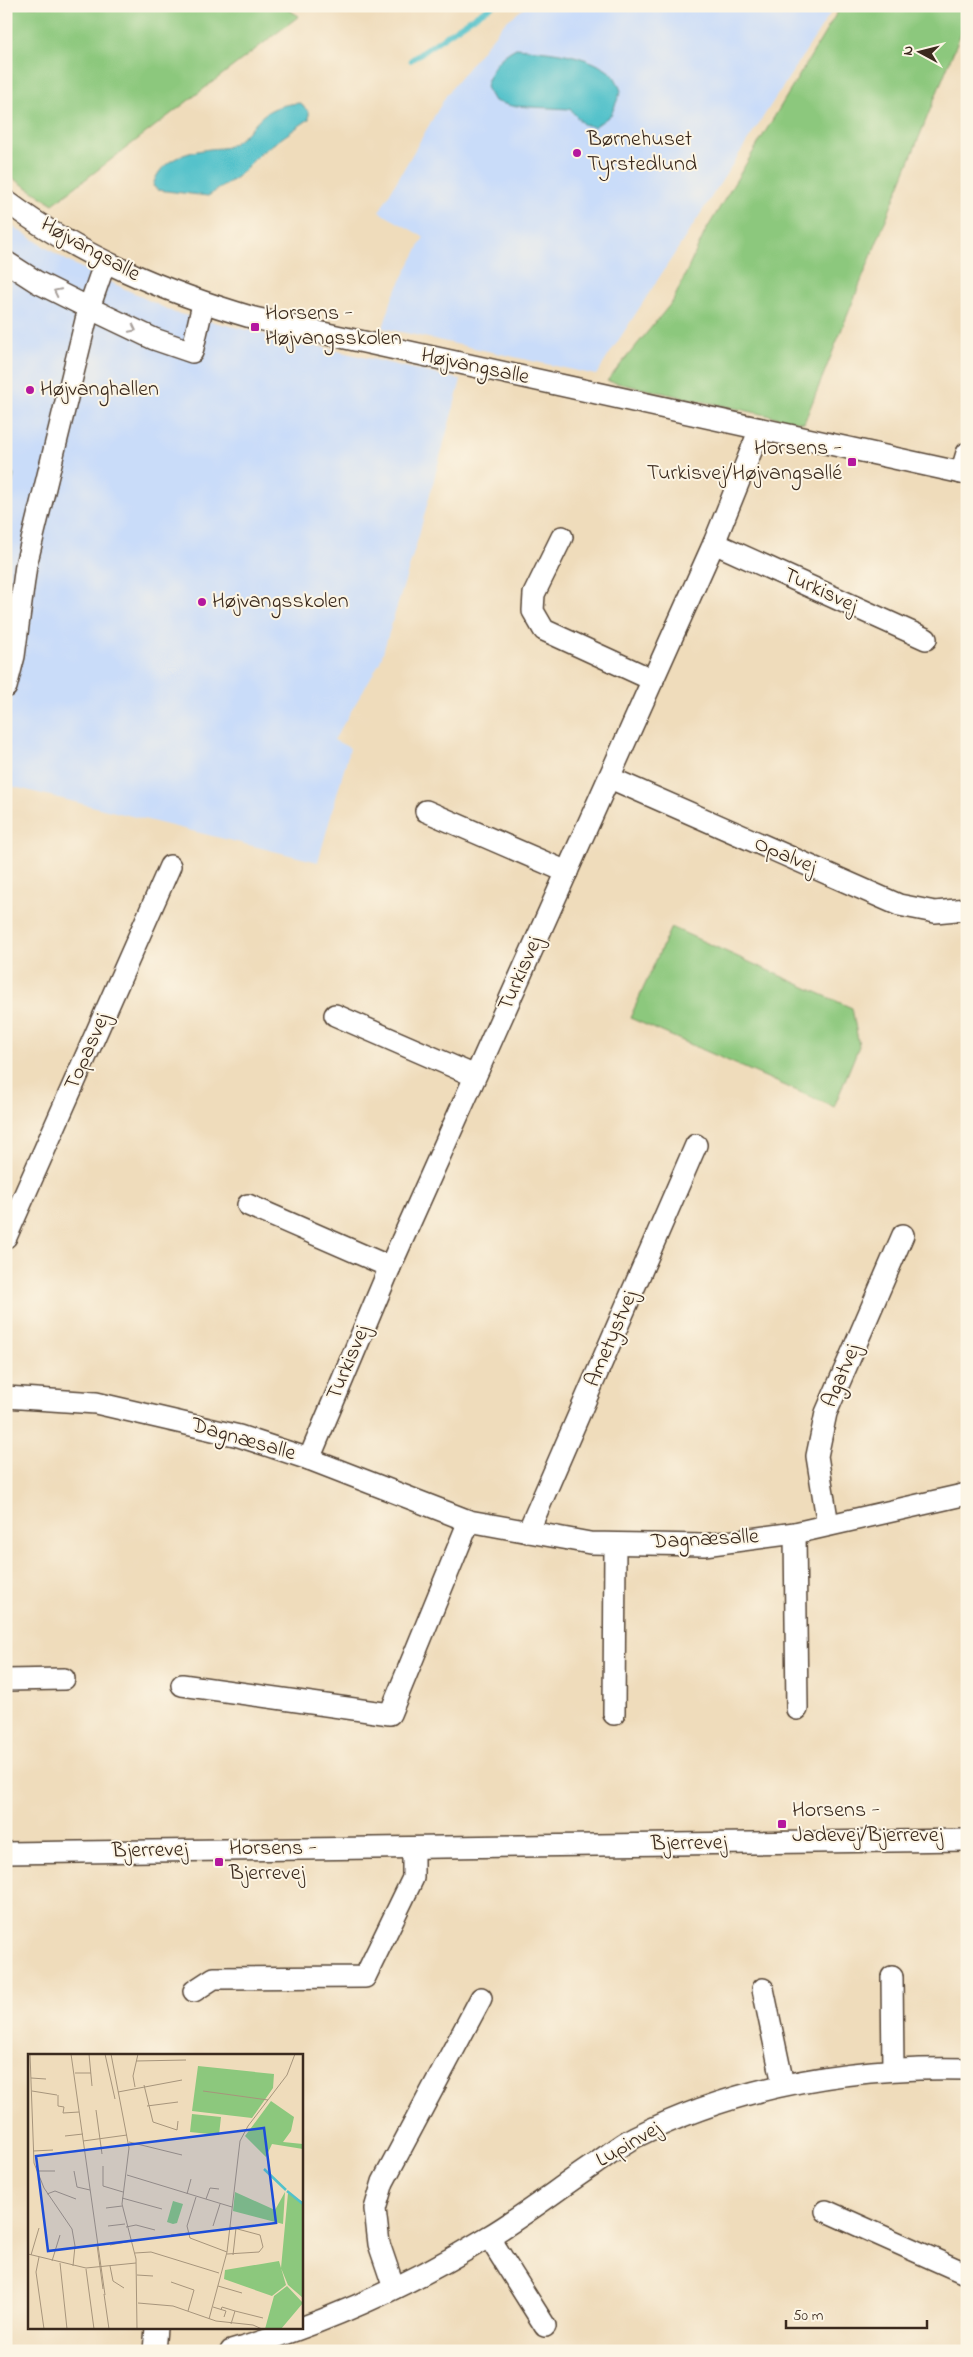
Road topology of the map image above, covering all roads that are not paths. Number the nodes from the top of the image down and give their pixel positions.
1 (6, 201) edge
2 (6, 262) edge
3 (105, 262) junction
4 (204, 304) junction
5 (89, 308) junction
6 (760, 429) junction
7 (965, 466) edge
8 (562, 537) dead end
9 (714, 543) junction
10 (926, 640) dead end
11 (653, 680) junction
12 (6, 687) edge
13 (610, 778) junction
14 (426, 811) dead end
15 (170, 866) dead end
16 (567, 872) junction
17 (967, 909) edge
18 (335, 1015) dead end
19 (475, 1076) junction
20 (696, 1145) dead end
21 (248, 1205) dead end
22 (902, 1235) dead end
23 (6, 1237) edge
24 (390, 1267) junction
25 (6, 1398) edge
26 (309, 1459) junction
27 (967, 1494) edge
28 (469, 1521) junction
29 (828, 1525) junction
30 (528, 1532) junction
31 (796, 1533) junction
32 (615, 1544) junction
33 (64, 1679) dead end
34 (6, 1680) edge
35 (182, 1685) dead end
36 (797, 1708) dead end
37 (614, 1714) dead end
38 (966, 1840) edge
39 (414, 1848) junction
40 (6, 1853) edge
41 (892, 1977) dead end
42 (763, 1989) dead end
43 (194, 1990) dead end
44 (481, 1998) dead end
45 (893, 2069) junction
46 (967, 2069) edge
47 (783, 2084) junction
48 (826, 2211) dead end
49 (488, 2237) junction
50 (967, 2274) edge
51 (394, 2288) junction
52 (545, 2326) dead end
53 (156, 2330) edge
54 (281, 2344) edge
55 (154, 2351) edge
56 (231, 2351) edge

1 - 3 street, Højvangsalle
5 -> 2 street
3 - 4 street, Højvangsalle
3 - 5 street
5 -> 4 street
4 - 6 street, Højvangsalle
5 - 12 street
6 - 7 street, Højvangsalle
6 - 9 street, Turkisvej
8 - 11 street
9 - 10 street, Turkisvej
9 - 11 street, Turkisvej
11 - 13 street, Turkisvej
13 - 16 street, Turkisvej
13 - 17 street, Opalvej
14 - 16 street
15 - 23 street, Topasvej
16 - 19 street, Turkisvej
18 - 19 street
19 - 24 street, Turkisvej
20 - 30 street, Ametystvej
21 - 24 street
22 - 29 street, Agatvej
24 - 26 street, Turkisvej
25 - 26 street, Dagnæsalle
26 - 28 street, Dagnæsalle
27 - 29 street, Dagnæsalle
28 - 30 street, Dagnæsalle
28 - 35 street
29 - 31 street, Dagnæsalle
30 - 32 street, Dagnæsalle
31 - 32 street, Dagnæsalle
31 - 36 street
32 - 37 street
33 - 34 street
38 - 39 street, Bjerrevej
39 - 40 street, Bjerrevej
39 - 43 street
41 - 45 street
42 - 47 street
44 - 51 street
45 - 46 street, Lupinvej
45 - 47 street, Lupinvej
47 - 49 street, Lupinvej
48 - 50 street
49 - 51 street, Lupinvej
49 - 52 street
51 - 54 street, Lupinvej
53 - 55 street
54 - 56 street, Lupinvej

